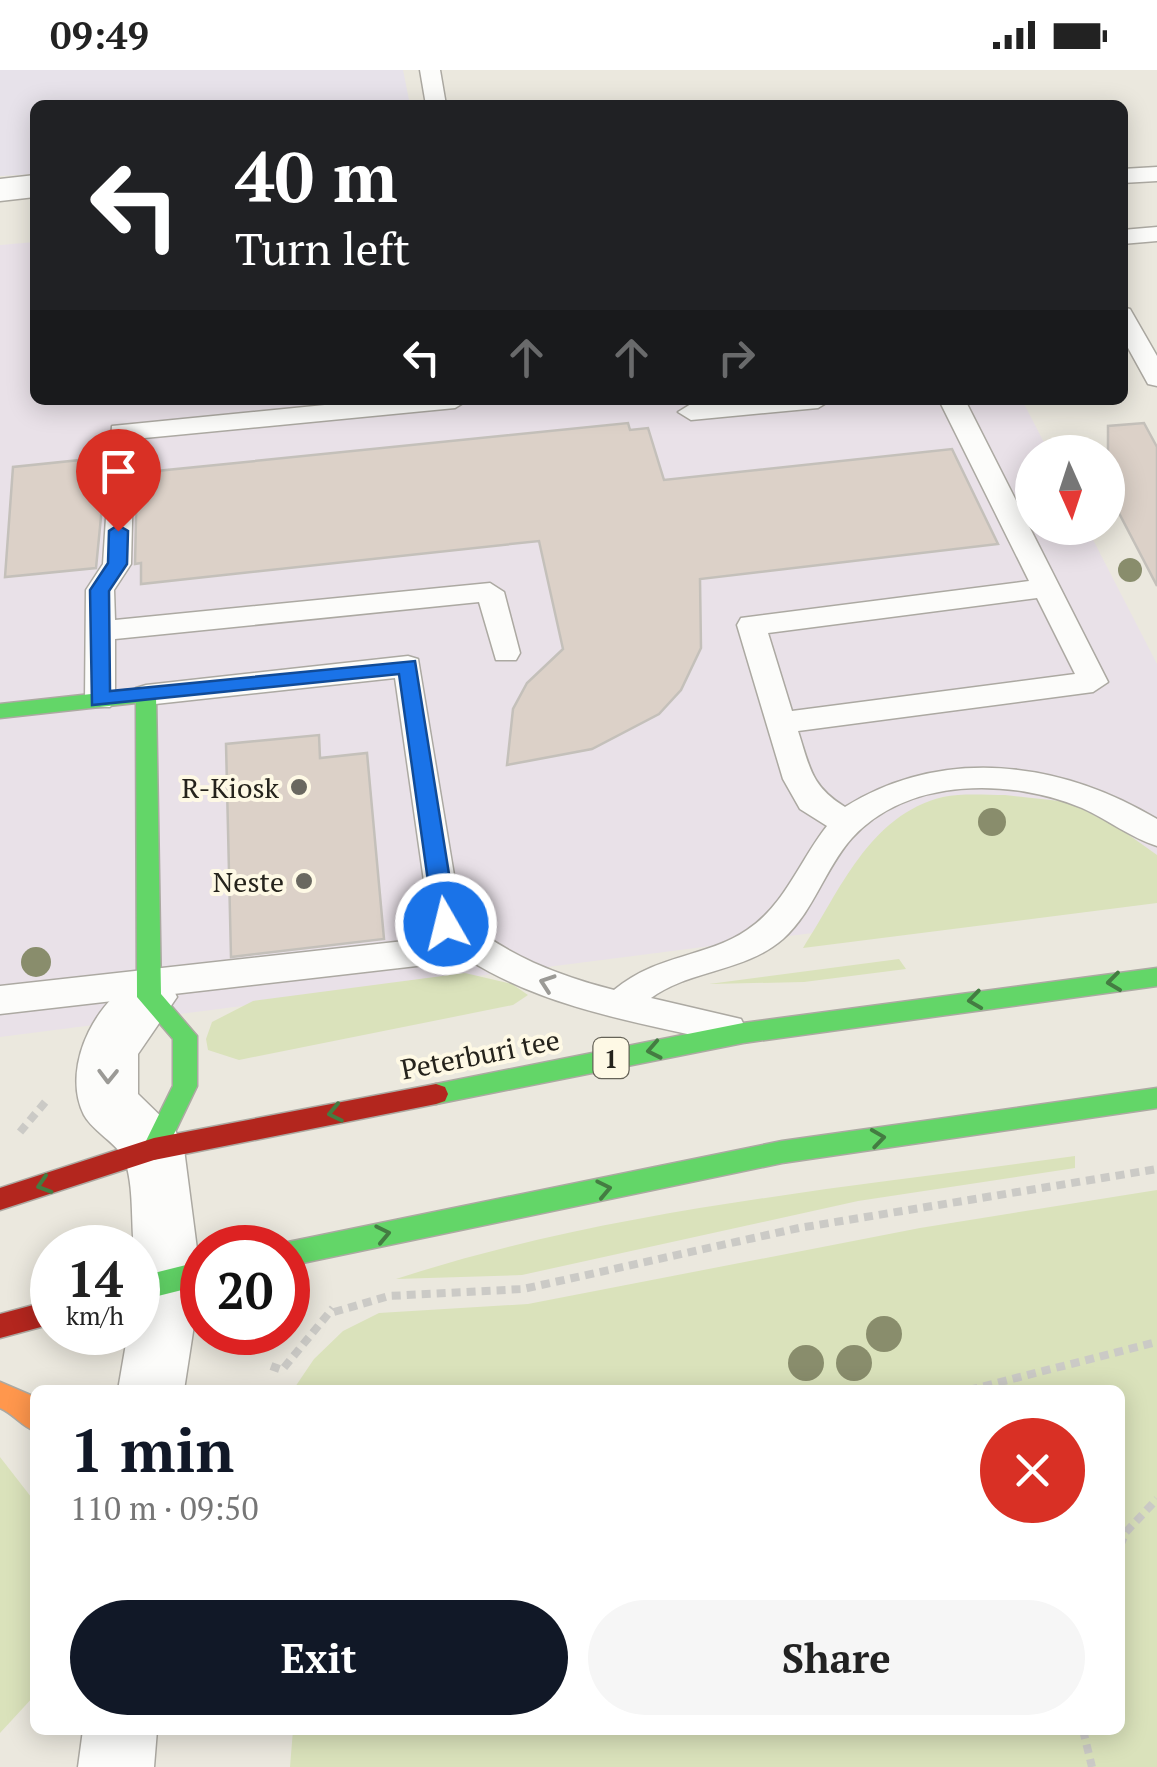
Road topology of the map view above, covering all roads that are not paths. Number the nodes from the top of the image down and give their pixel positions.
1 (430, 70) edge
2 (435, 100) edge
3 (1157, 174) edge
4 (1128, 176) edge
5 (30, 187) edge
6 (0, 190) edge
7 (1157, 234) edge
8 (1128, 236) edge
9 (1128, 322) edge
10 (1150, 353) edge
11 (1157, 379) edge
12 (403, 405) edge
13 (765, 405) edge
14 (954, 405) edge
15 (691, 412) dead end
16 (1046, 588) junction
17 (100, 631) junction
18 (506, 653) dead end
19 (146, 695) junction
20 (100, 700) junction
21 (0, 710) edge
22 (781, 724) junction
23 (848, 824) junction
24 (1157, 834) edge
25 (469, 947) junction
26 (1157, 976) edge
27 (148, 989) junction
28 (0, 1000) edge
29 (622, 1003) junction
30 (743, 1032) junction
31 (1157, 1098) edge
32 (154, 1150) junction
33 (0, 1199) edge
34 (310, 1249) edge
35 (170, 1281) edge
36 (30, 1318) edge
37 (0, 1326) edge
38 (151, 1385) edge
39 (0, 1395) edge
40 (30, 1412) edge
41 (119, 1735) edge
42 (116, 1767) edge

1 - 2 lane
3 - 4 lane
5 - 6 street
7 - 8 lane
9 - 10 lane
10 - 11 lane
12 - 17 lane
13 - 15 lane
14 - 16 lane
16 - 22 lane
16 - 22 lane
17 - 18 lane
17 - 20 lane
19 - 20 main road
19 - 25 lane
19 - 27 main road
20 - 21 main road
22 - 23 lane
23 - 24 lane
23 - 29 lane
25 - 27 lane
29 -> 25 lane
26 -> 30 main road, Peterburi tee / 1
27 - 28 lane
27 - 32 main road
27 -> 32 street
29 - 30 lane
30 -> 32 main road, Peterburi tee / 1
34 -> 31 main road
32 -> 33 main road, Peterburi tee / 1
32 - 35 street
35 - 38 street
36 - 37 main road
39 - 40 main road
41 - 42 street

